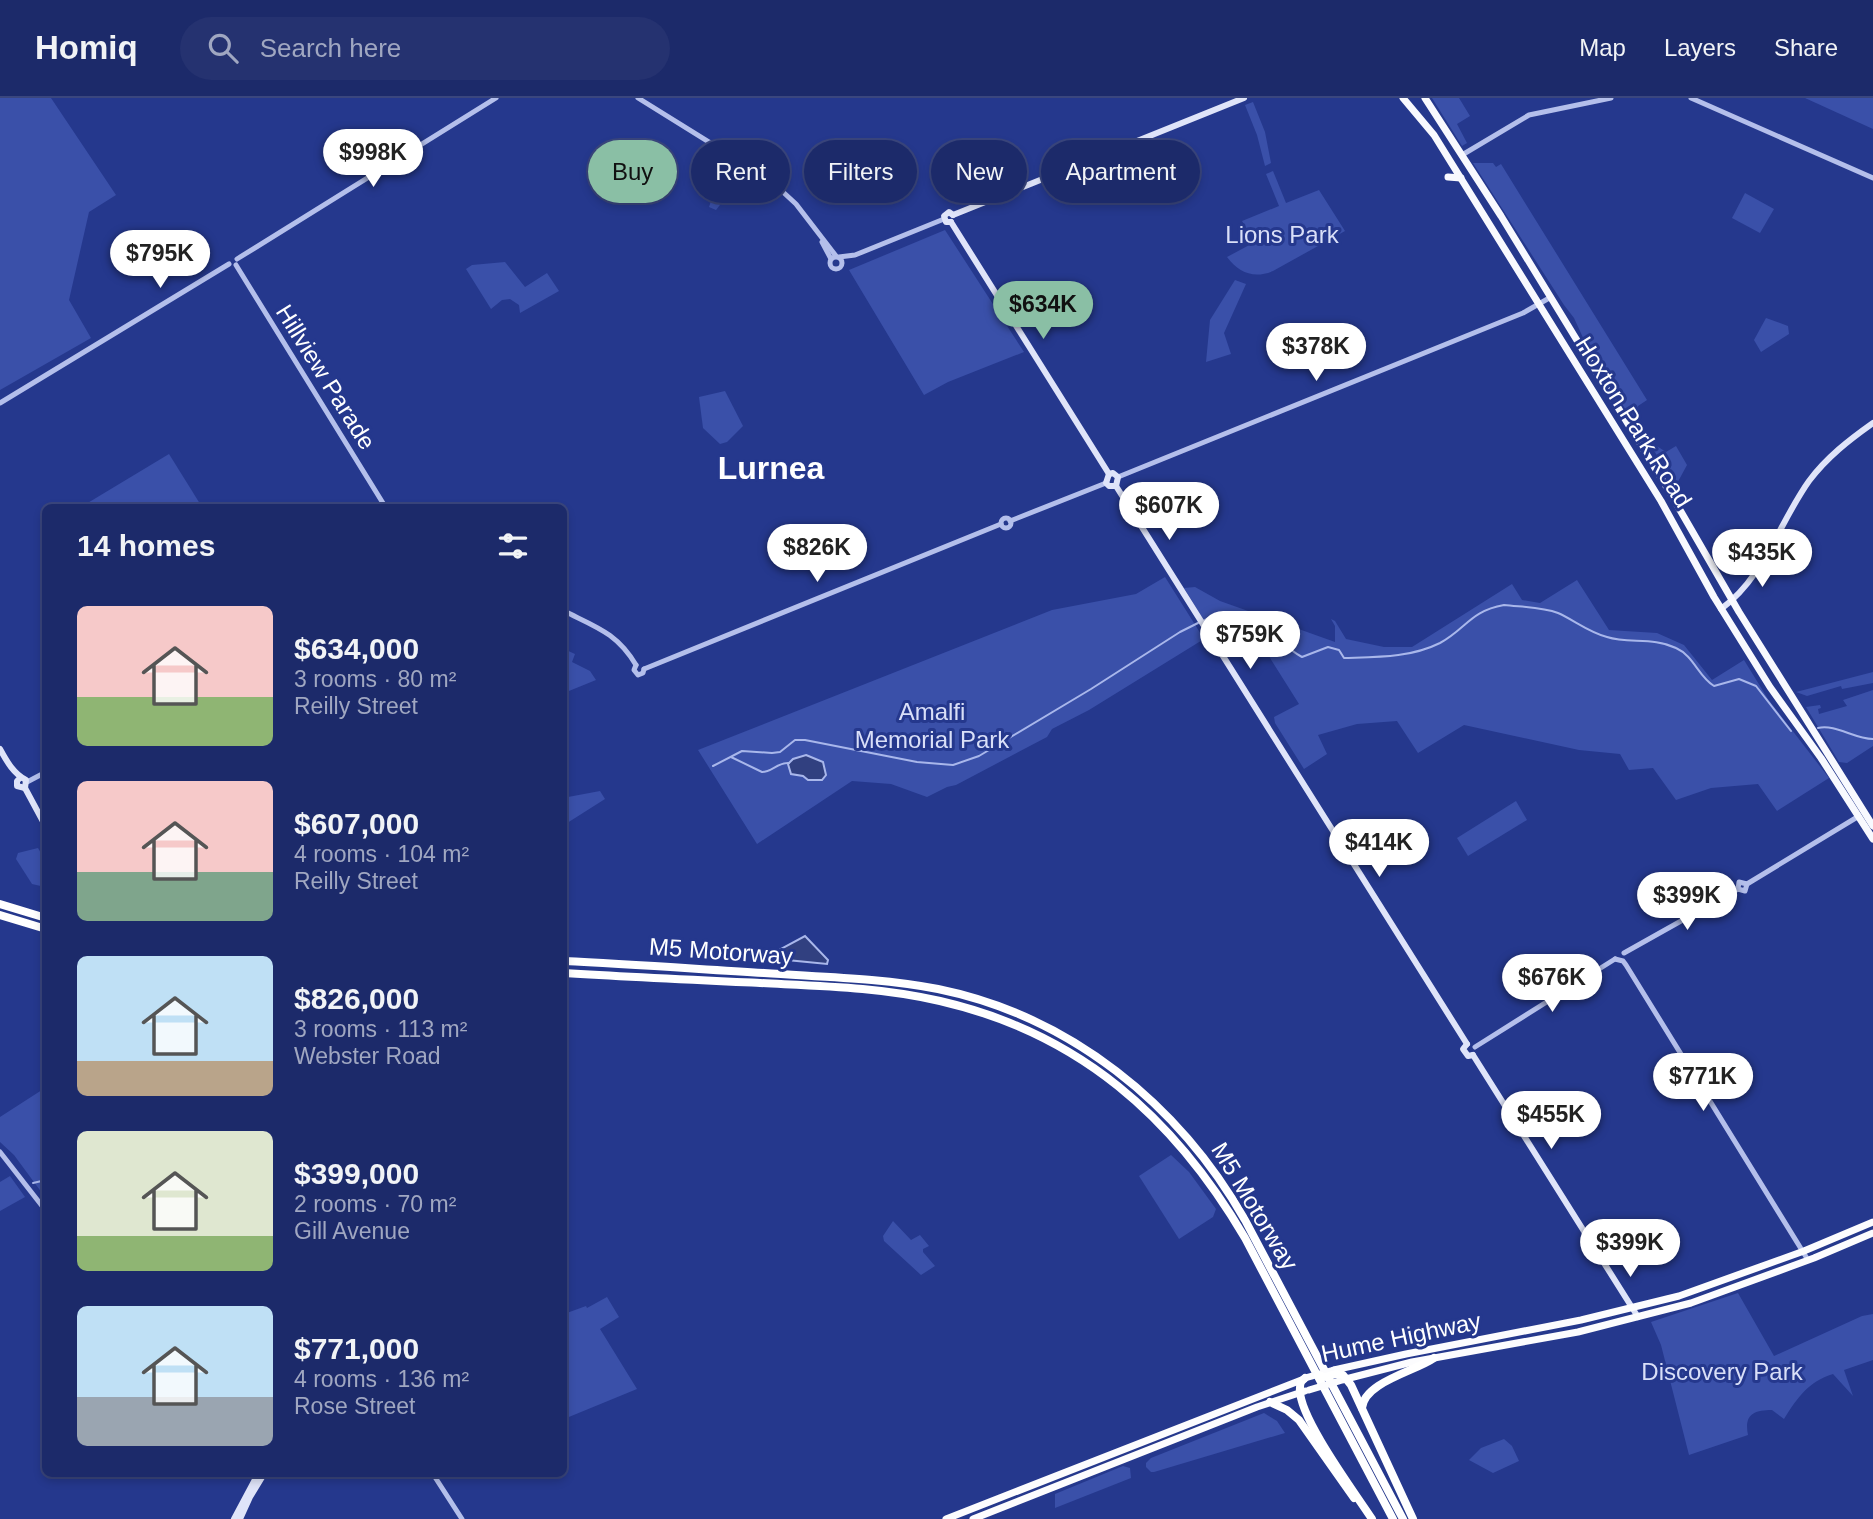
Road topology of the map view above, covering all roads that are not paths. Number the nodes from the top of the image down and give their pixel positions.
1 (496, 98) edge
2 (638, 98) edge
3 (1244, 98) edge
4 (1403, 98) edge
5 (1425, 98) edge
6 (1611, 98) edge
7 (1691, 98) edge
8 (1462, 155) junction
9 (1448, 177) dead end
10 (1461, 178) junction
11 (1873, 178) edge
12 (949, 219) junction
13 (855, 255) junction
14 (835, 258) junction
15 (234, 262) junction
16 (842, 265) junction
17 (1551, 297) junction
18 (1539, 305) junction
19 (0, 403) edge
20 (1873, 423) edge
21 (1109, 474) junction
22 (1118, 477) junction
23 (1106, 482) junction
24 (1116, 486) junction
25 (384, 504) edge
26 (1733, 601) junction
27 (1721, 609) junction
28 (567, 613) edge
29 (0, 749) edge
30 (42, 775) edge
31 (26, 785) junction
32 (1863, 813) junction
33 (42, 819) edge
34 (1873, 826) edge
35 (1873, 839) edge
36 (0, 904) edge
37 (0, 915) edge
38 (42, 917) edge
39 (42, 928) edge
40 (1624, 953) junction
41 (1615, 959) junction
42 (567, 961) edge
43 (1623, 961) junction
44 (567, 973) edge
45 (1467, 1044) junction
46 (1474, 1051) junction
47 (0, 1153) edge
48 (42, 1206) edge
49 (1873, 1222) edge
50 (1873, 1233) edge
51 (1804, 1251) junction
52 (1808, 1260) junction
53 (1632, 1308) junction
54 (1638, 1317) junction
55 (1434, 1358) junction
56 (1318, 1375) joint
57 (1339, 1376) junction
58 (1305, 1378) junction
59 (1305, 1392) junction
60 (1269, 1402) junction
61 (1362, 1410) junction
62 (256, 1477) edge
63 (262, 1477) edge
64 (435, 1477) edge
65 (234, 1519) edge
66 (240, 1519) edge
67 (462, 1519) edge
68 (946, 1519) edge
69 (973, 1519) edge
70 (1372, 1519) edge
71 (1393, 1519) edge
72 (1403, 1519) edge
73 (1413, 1519) edge

1 - 15 street
2 - 14 street
3 - 12 main road
4 - 10 main road, Hoxton Park Road
5 - 8 main road, Hoxton Park Road
6 - 8 street
7 - 11 street
8 - 17 main road, Hoxton Park Road
9 - 10 main road
10 - 18 main road, Hoxton Park Road
12 - 13 street
12 - 21 main road
13 - 14 street
13 - 16 street
14 - 16 street
14 - 16 street
15 - 19 street
15 - 25 street, Hillview Parade
17 - 18 street
17 - 26 main road, Hoxton Park Road
18 - 22 street
18 - 27 main road, Hoxton Park Road
20 - 26 main road
21 - 22 main road
21 - 23 main road
22 - 24 main road
23 - 24 main road
23 - 28 street
24 - 45 main road
26 - 27 main road
26 - 32 main road, Hoxton Park Road
27 - 32 main road, Hoxton Park Road
29 - 31 main road
30 - 31 street
31 - 33 main road
32 - 34 main road, Hoxton Park Road
32 - 35 main road, Hoxton Park Road
32 - 40 street
36 - 38 highway
37 - 39 highway
40 - 41 street
40 - 43 street
41 - 43 street
41 - 46 street
42 - 72 highway, M5 Motorway
43 - 51 street
44 - 71 highway, M5 Motorway
45 - 46 main road
45 - 46 main road
46 - 53 main road
47 - 48 street
49 - 51 highway, Hume Highway
50 - 52 highway, Hume Highway
51 - 52 street
51 - 53 highway, Hume Highway
52 - 54 highway, Hume Highway
53 - 54 main road
53 - 57 highway, Hume Highway
54 - 55 highway, Hume Highway
55 - 57 highway, Hume Highway
55 - 61 highway
56 - 57 highway, bridge
56 - 58 highway, Hume Highway, bridge
57 - 59 highway, Hume Highway, bridge
57 - 61 highway
58 - 59 highway
58 - 68 highway, Hume Highway
59 - 60 highway, Hume Highway
59 - 70 highway
60 - 69 highway, Hume Highway
60 - 70 highway
61 - 73 highway
62 - 65 main road
63 - 66 main road
64 - 67 street

